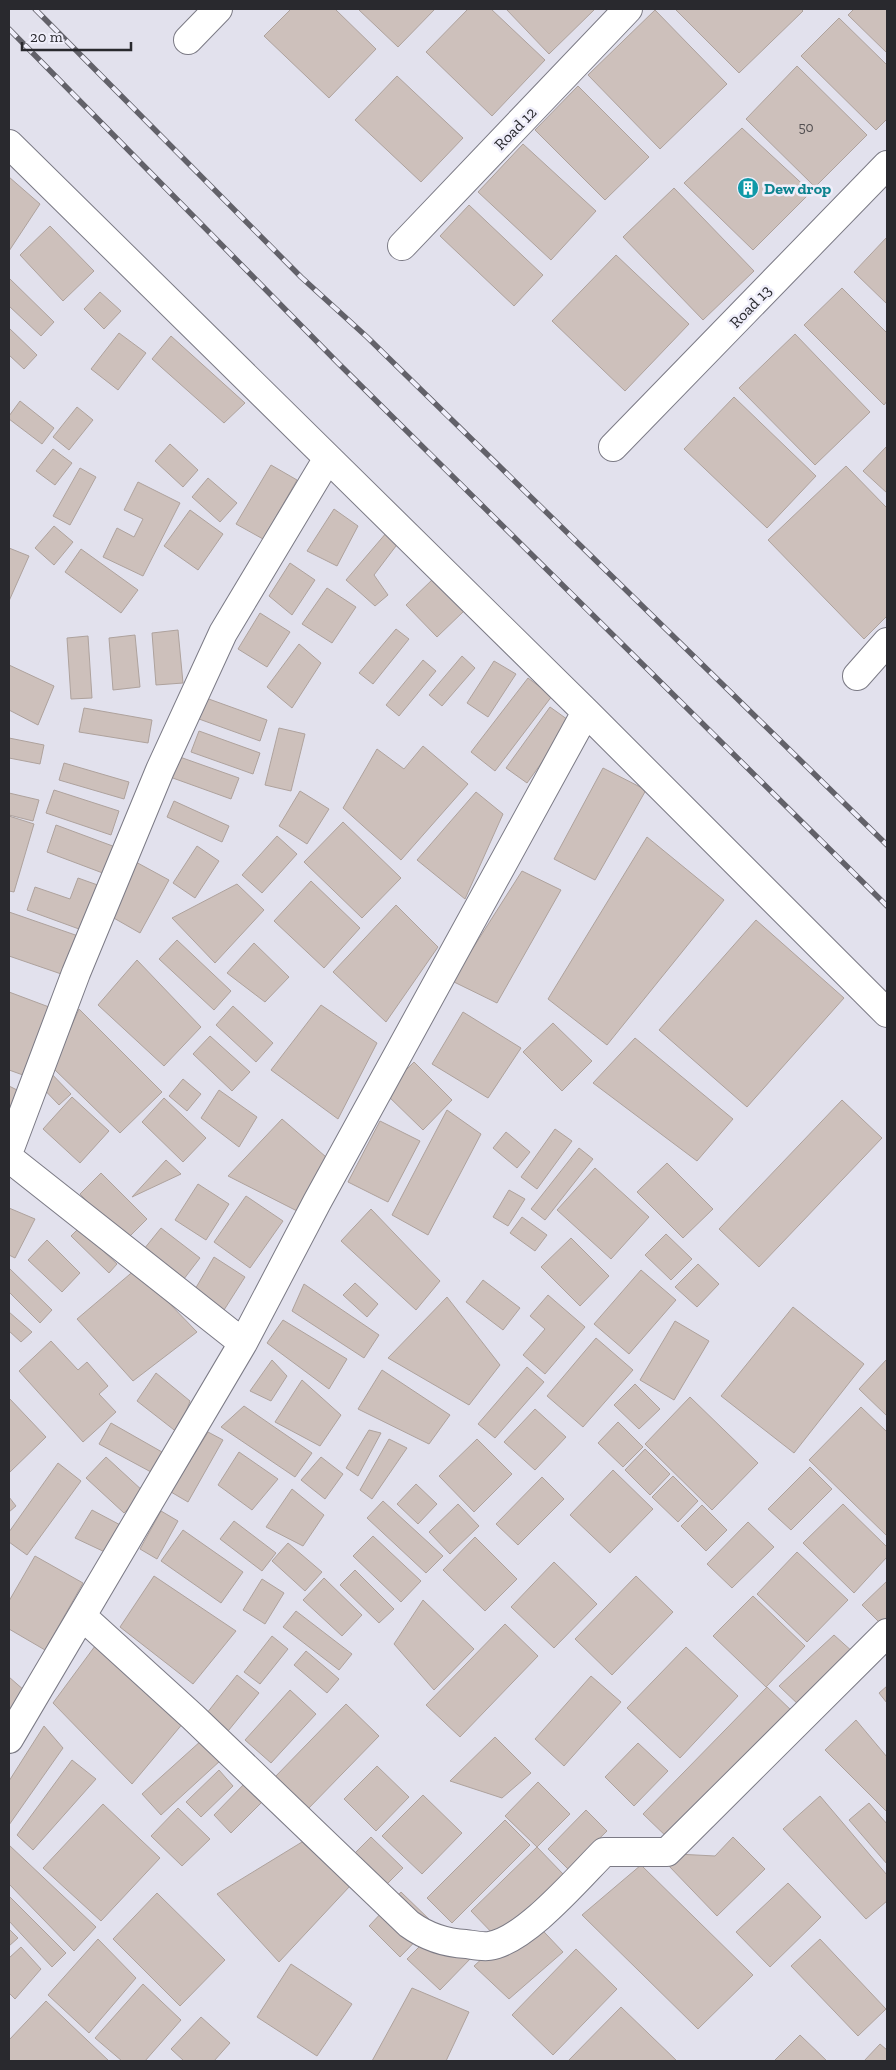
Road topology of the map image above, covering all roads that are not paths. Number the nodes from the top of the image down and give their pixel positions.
1 (218, 9) edge
2 (628, 9) edge
3 (188, 40) dead end
4 (9, 144) edge
5 (887, 165) edge
6 (402, 246) dead end
7 (613, 447) dead end
8 (328, 458) junction
9 (887, 642) edge
10 (857, 676) dead end
11 (586, 712) junction
12 (887, 1013) edge
13 (9, 1151) edge
14 (9, 1158) edge
15 (242, 1343) junction
16 (82, 1616) junction
17 (887, 1633) edge
18 (9, 1738) edge

1 - 3 street
2 - 6 street, Road 12
4 - 8 street
5 - 7 street, Road 13
8 - 11 street
8 - 13 street
9 - 10 street
11 - 12 street
11 - 15 street
14 - 15 street
15 - 16 street
16 - 17 street
16 - 18 street

